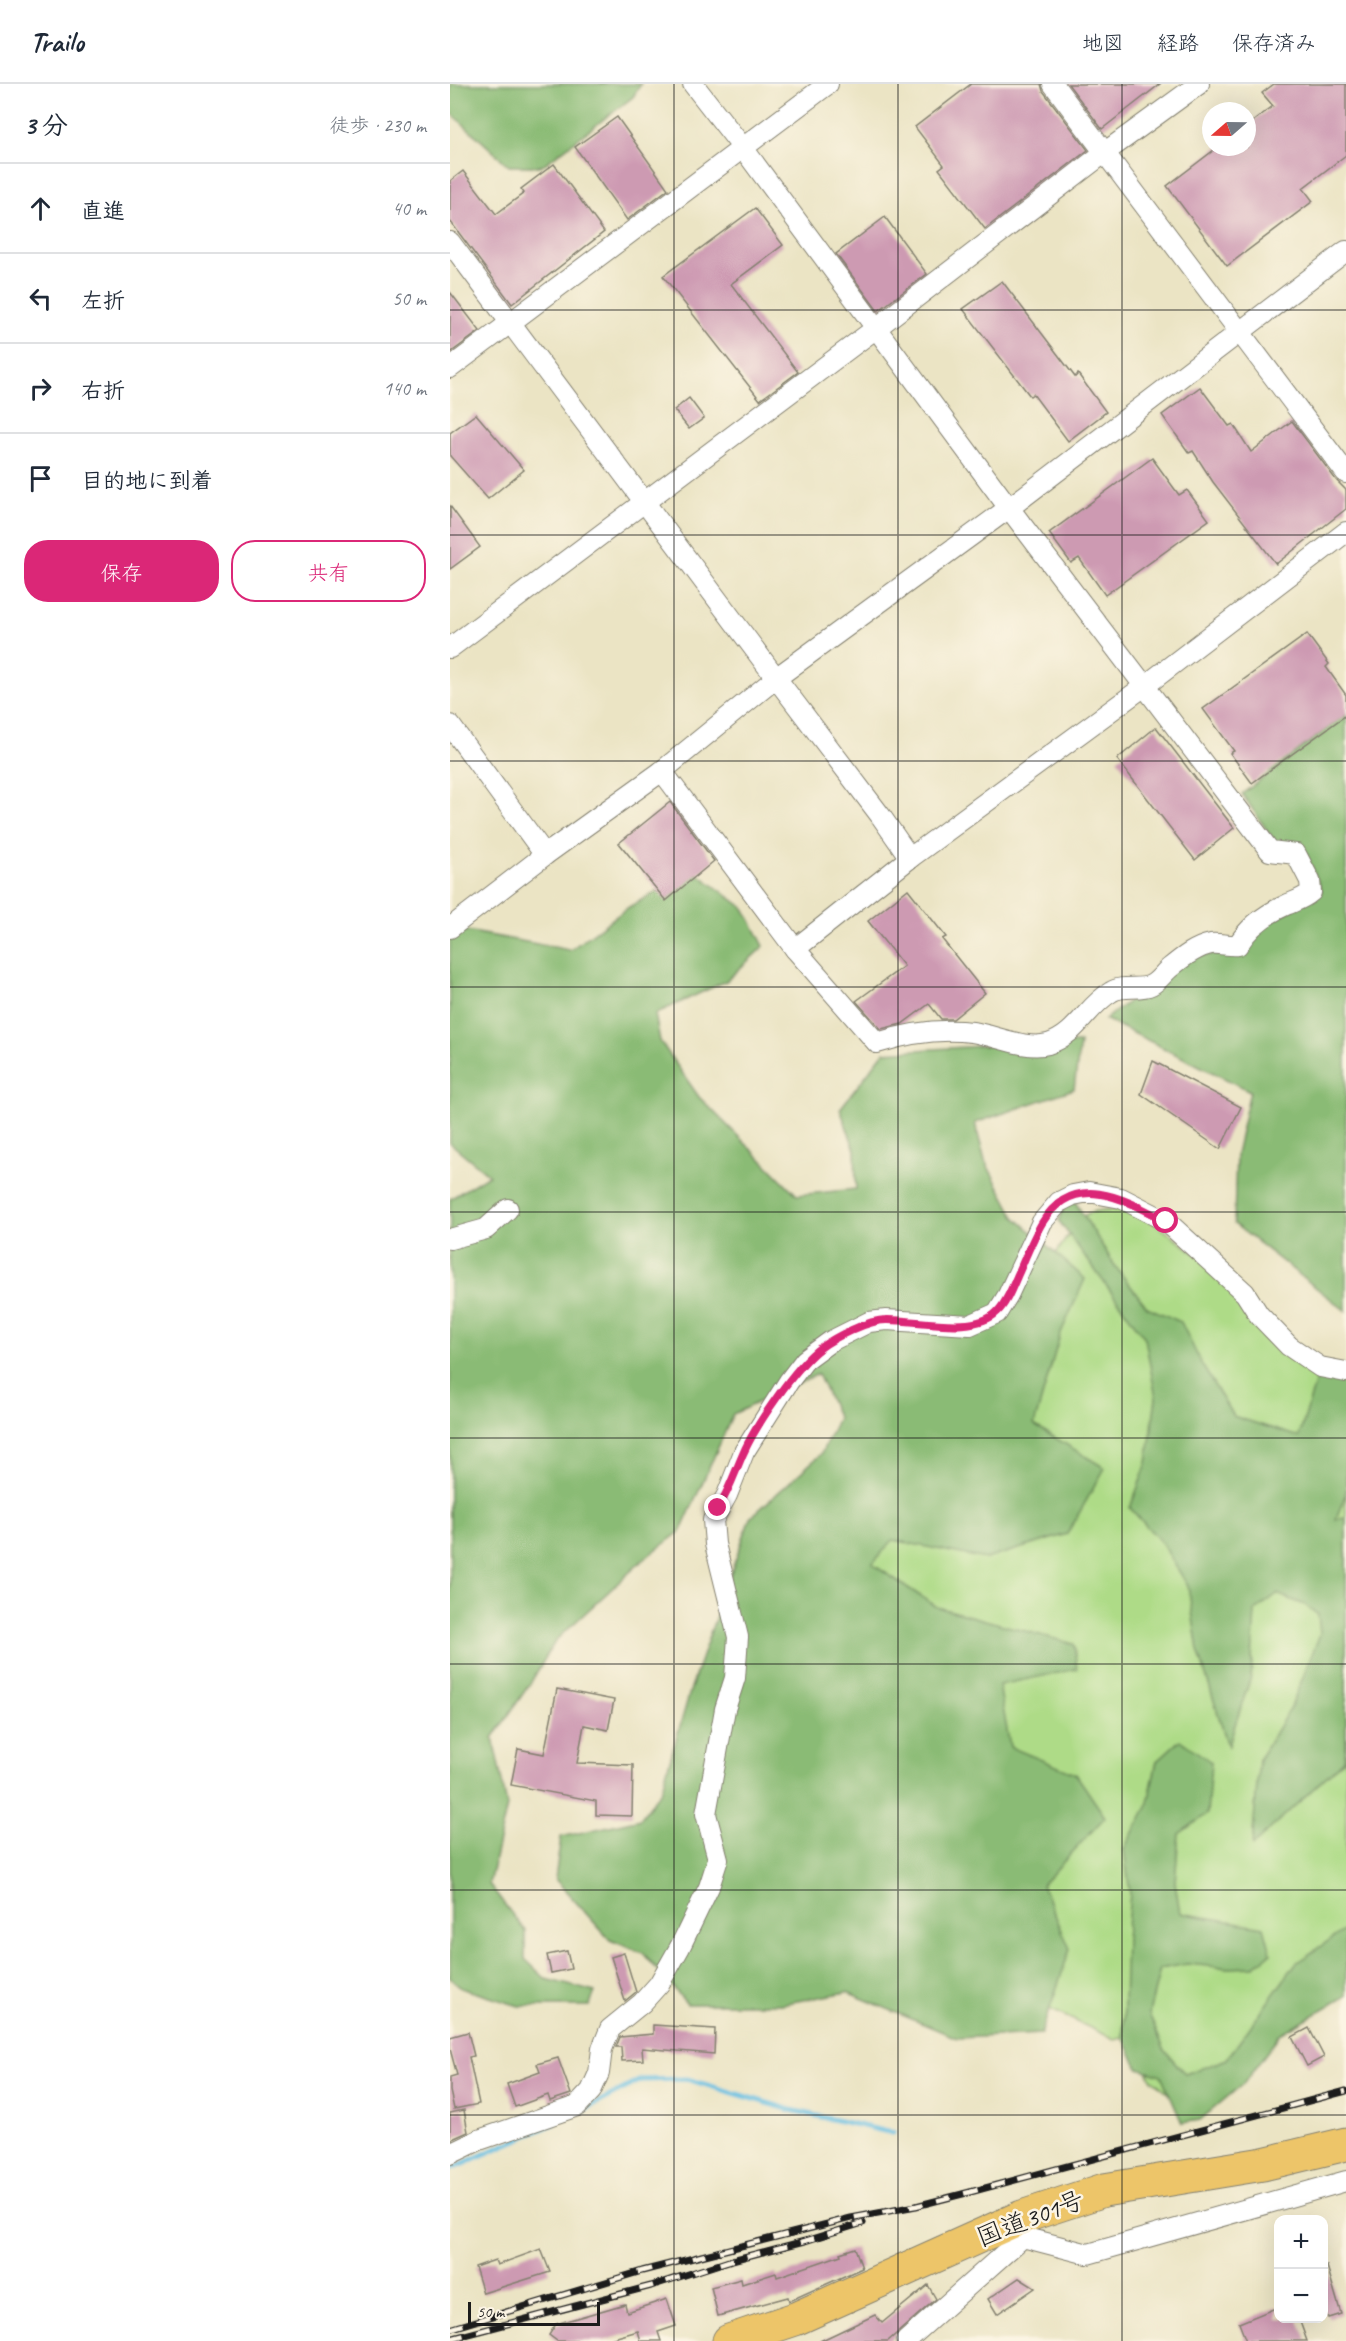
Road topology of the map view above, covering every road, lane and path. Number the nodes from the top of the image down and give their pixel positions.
1 (693, 84) edge
2 (828, 84) edge
3 (1053, 84) edge
4 (1199, 84) edge
5 (743, 148) junction
6 (1104, 153) junction
7 (450, 242) edge
8 (1346, 252) edge
9 (512, 323) junction
10 (875, 329) junction
11 (1239, 332) junction
12 (450, 368) edge
13 (1346, 473) edge
14 (644, 504) junction
15 (1009, 508) junction
16 (1346, 532) edge
17 (450, 648) edge
18 (776, 678) junction
19 (1146, 685) junction
20 (450, 725) edge
21 (662, 771) junction
22 (545, 855) junction
23 (910, 858) junction
24 (450, 928) edge
25 (795, 949) junction
26 (508, 1209) dead end
27 (450, 1239) edge
28 (1346, 1372) edge
29 (1346, 2144) edge
30 (450, 2154) edge
31 (1346, 2181) edge
32 (1023, 2227) junction
33 (915, 2338) edge
34 (729, 2341) edge

1 - 5 street
2 - 5 street
3 - 6 street
4 - 6 street
5 - 9 street
5 - 10 street
6 - 10 street
6 - 11 street
7 - 9 street
8 - 11 street
9 - 12 street
9 - 14 street
10 - 14 street
10 - 15 street
11 - 13 street
11 - 15 street
14 - 17 street
14 - 18 street
15 - 18 street
15 - 19 street
16 - 19 street
18 - 21 street
18 - 23 street
19 - 23 street
19 - 25 street
20 - 22 street
21 - 22 street
21 - 25 street
22 - 24 street
23 - 25 street
26 - 27 street
28 - 30 street
29 - 32 highway, 国道301号
31 - 32 street
32 - 33 street
32 - 34 highway, 国道301号

